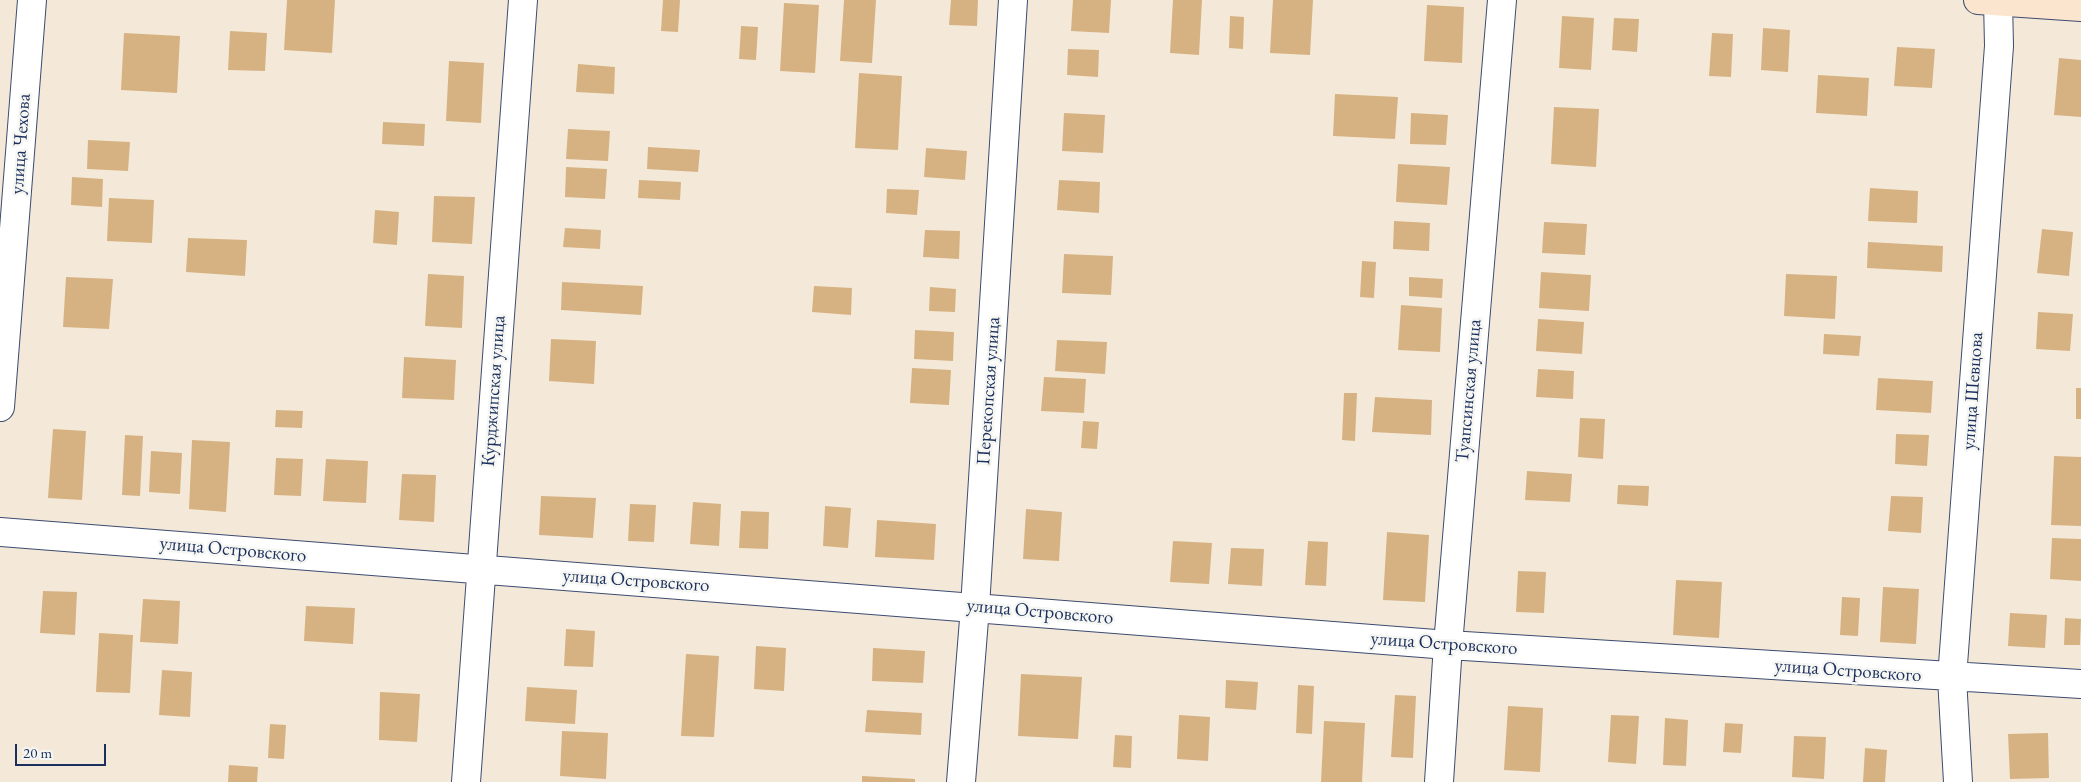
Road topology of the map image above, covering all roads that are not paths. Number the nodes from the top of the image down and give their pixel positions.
1 (32, 0) edge
2 (523, 0) edge
3 (1013, 0) edge
4 (1502, 0) edge
5 (1991, 1) edge
6 (2081, 8) edge
7 (0, 407) edge
8 (0, 532) edge
9 (481, 570) junction
10 (975, 607) junction
11 (1448, 645) junction
12 (1952, 678) junction
13 (2081, 684) edge
14 (466, 782) edge
15 (961, 782) edge
16 (1439, 782) edge
17 (1958, 782) edge

1 - 7 street, улица Чехова
2 - 9 street, Курджипская улица
3 - 10 street, Перекопская улица
4 - 11 street, Туапсинская улица
5 - 6 street
5 - 12 street, улица Шевцова
8 - 9 street, улица Островского
9 - 10 street, улица Островского
9 - 14 street, Курджипская улица
10 - 11 street, улица Островского
10 - 15 street, Перекопская улица
11 - 12 street, улица Островского
11 - 16 street, Туапсинская улица
12 - 13 street, улица Островского
12 - 17 street, улица Шевцова

